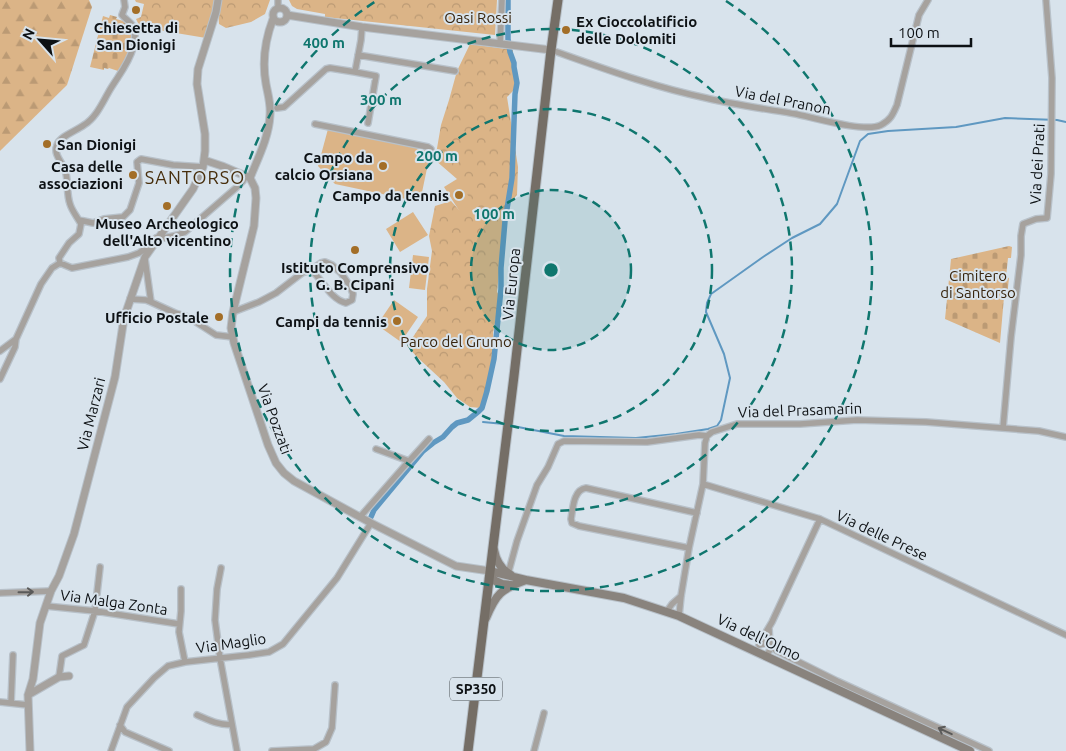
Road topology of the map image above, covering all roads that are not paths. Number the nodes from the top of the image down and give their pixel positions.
1 (124, 0) edge
2 (218, 0) edge
3 (502, 0) edge
4 (558, 0) edge
5 (928, 0) edge
6 (1046, 0) edge
7 (278, 4) edge
8 (287, 16) junction
9 (273, 19) junction
10 (281, 22) junction
11 (362, 28) junction
12 (267, 39) junction
13 (502, 44) junction
14 (551, 50) junction
15 (358, 55) junction
16 (455, 71) dead end
17 (355, 72) junction
18 (277, 108) dead end
19 (368, 123) dead end
20 (316, 124) dead end
21 (430, 160) dead end
22 (204, 164) junction
23 (248, 177) junction
24 (79, 220) junction
25 (166, 228) junction
26 (159, 238) junction
27 (145, 257) junction
28 (60, 263) junction
29 (311, 270) junction
30 (130, 299) junction
31 (151, 302) junction
32 (234, 312) junction
33 (233, 337) junction
34 (16, 339) junction
35 (0, 351) edge
36 (0, 379) edge
37 (1003, 428) junction
38 (707, 436) junction
39 (1066, 437) edge
40 (429, 439) dead end
41 (376, 449) dead end
42 (409, 461) junction
43 (703, 484) junction
44 (697, 513) junction
45 (360, 517) junction
46 (820, 519) junction
47 (371, 523) junction
48 (493, 546) junction
49 (689, 548) junction
50 (100, 567) dead end
51 (221, 568) dead end
52 (489, 575) junction
53 (511, 579) junction
54 (181, 589) dead end
55 (51, 591) junction
56 (0, 593) edge
57 (681, 596) junction
58 (46, 606) junction
59 (94, 611) junction
60 (667, 611) junction
61 (679, 616) junction
62 (179, 624) junction
63 (483, 627) junction
64 (770, 627) junction
65 (1066, 635) edge
66 (770, 646) junction
67 (757, 648) junction
68 (13, 655) dead end
69 (768, 656) junction
70 (220, 658) junction
71 (185, 662) junction
72 (69, 676) dead end
73 (59, 677) junction
74 (335, 685) dead end
75 (28, 695) junction
76 (0, 702) edge
77 (11, 702) junction
78 (28, 705) junction
79 (544, 713) dead end
80 (197, 715) dead end
81 (232, 724) junction
82 (120, 725) junction
83 (969, 748) edge
84 (30, 751) edge
85 (111, 751) edge
86 (169, 751) edge
87 (237, 751) edge
88 (272, 751) edge
89 (468, 751) edge
90 (534, 751) edge
91 (989, 751) edge

1 - 24 street
2 - 22 street
3 - 13 street
4 - 14 main road, Via Europa / SP350
5 - 14 street, Via del Pranon
6 - 37 street, Via dei Prati
7 - 8 street
7 - 9 street
8 - 10 street
8 - 11 street
9 - 10 street
9 - 12 street
10 - 12 street
11 - 13 street
11 - 15 street
12 - 23 street
13 - 14 street
14 - 48 main road, Via Europa / SP350
15 - 16 street
15 - 17 street
17 - 18 street
17 - 19 street
20 - 21 street
22 - 23 street
22 - 24 street
22 - 25 street, Via Marzari
23 - 26 street
23 - 32 street, Via Pozzati
24 - 28 street
25 - 26 street, Via Marzari
25 - 28 street
26 - 27 street, Via Marzari
27 - 30 street, Via Marzari
27 - 31 street
28 - 34 street
29 - 29 street
29 - 32 street
30 - 31 street
30 - 55 street, Via Marzari
31 - 33 street
32 - 33 street, Via Pozzati
33 - 45 street, Via Pozzati
34 - 35 street
34 - 36 street
37 - 38 street, Via del Prasamarin
37 - 39 street, Via del Prasamarin
38 - 43 street
38 - 53 street, Via del Prasamarin
40 - 42 street
41 - 42 street
42 - 45 street
43 - 44 street
43 - 46 street
44 - 49 street
44 - 49 street
45 - 47 street, Via Pozzati
46 - 64 street, Via delle Prese
46 - 65 street, Via delle Prese
47 - 52 street, Via Pozzati
47 - 70 street, Via Maglio
48 - 52 main road, Via Europa / SP350
48 - 53 main road
49 - 57 street
50 - 59 street
51 - 70 street
52 - 53 main road
52 - 63 main road, SP350
53 - 60 main road, Via dell'Olmo
53 - 63 main road, Via dell'Olmo
54 - 62 street
56 -> 55 street
55 - 58 street, Via Marzari
57 - 60 street
57 - 61 street
58 - 59 street, Via Malga Zonta
58 - 75 street, Via Marzari
59 - 62 street, Via Malga Zonta
59 - 73 street
60 - 61 main road, Via dell'Olmo
61 - 67 main road, Via dell'Olmo
62 - 71 street
63 - 89 main road, SP350
64 - 66 street
64 - 67 street, Via delle Prese
66 - 67 street
66 - 69 street
83 -> 66 street, Via dell'Olmo
67 - 69 main road, Via dell'Olmo
68 - 77 street
69 - 83 main road, Via dell'Olmo
70 - 71 street, Via Maglio
70 - 81 street
71 - 82 street, Via Maglio
72 - 73 street
73 - 75 street
74 - 88 street
75 - 78 street, Via Marzari
76 - 77 street
77 - 78 street
78 - 84 street, Via Marzari
79 - 90 street
80 - 81 street
81 - 87 street
82 - 85 street, Via Maglio
82 - 86 street
83 - 91 street, Via dell'Olmo

